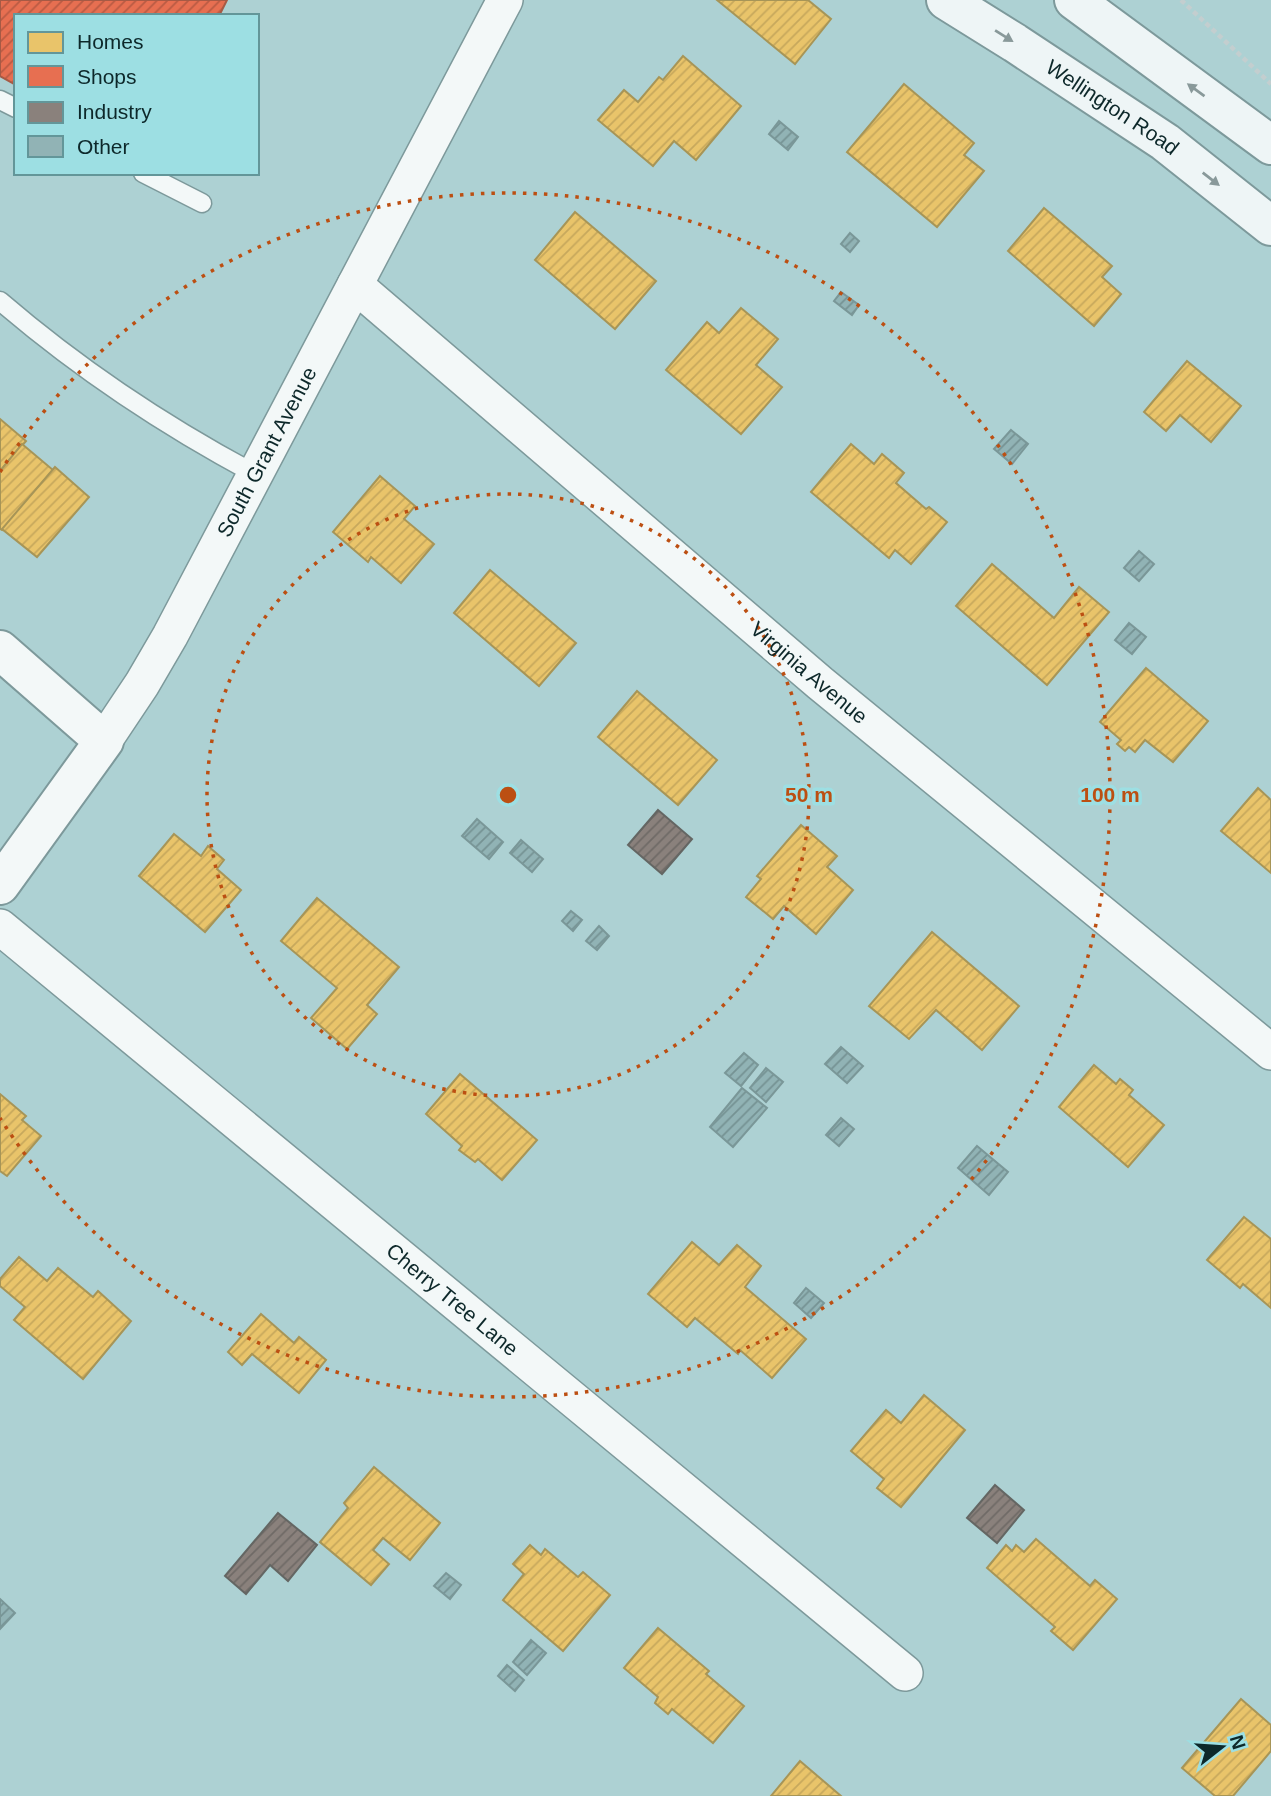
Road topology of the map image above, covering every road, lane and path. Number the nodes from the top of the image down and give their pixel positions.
1 (505, 0) edge
2 (946, 0) edge
3 (1074, 0) edge
4 (1181, 0) edge
5 (1271, 84) edge
6 (1271, 145) edge
7 (147, 175) edge
8 (202, 203) dead end
9 (1271, 226) edge
10 (355, 285) junction
11 (0, 301) edge
12 (255, 474) junction
13 (0, 650) edge
14 (104, 741) junction
15 (0, 885) edge
16 (0, 927) edge
17 (1271, 1052) edge
18 (905, 1673) dead end

1 - 10 street, South Grant Avenue
2 -> 9 main road, Wellington Road
6 -> 3 main road
4 - 5 path
7 - 8 lane
10 - 12 street, South Grant Avenue
10 - 17 street, Virginia Avenue
11 - 12 lane
12 - 14 street, South Grant Avenue
13 - 14 street
14 - 15 street, South Grant Avenue
16 - 18 street, Cherry Tree Lane

